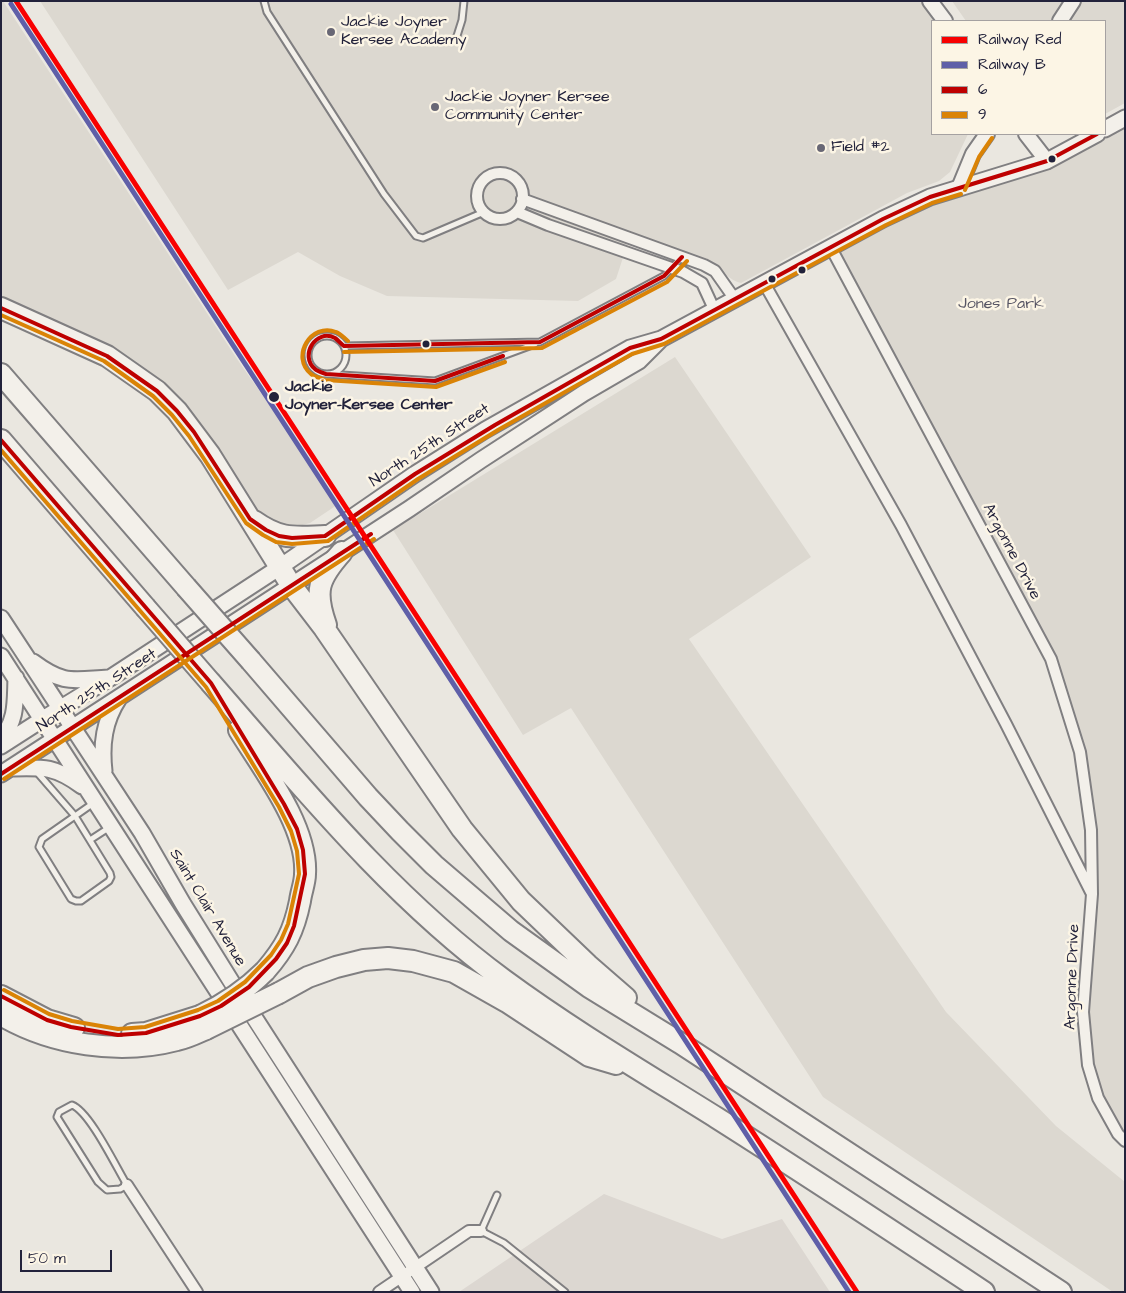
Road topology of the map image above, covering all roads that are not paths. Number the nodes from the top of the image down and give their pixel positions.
1 (264, 1) edge
2 (464, 1) edge
3 (930, 1) edge
4 (1073, 1) edge
5 (943, 20) edge
6 (1061, 20) edge
7 (456, 39) dead end
8 (1125, 118) edge
9 (1106, 128) edge
10 (986, 135) edge
11 (1027, 135) edge
12 (1095, 135) edge
13 (1047, 161) junction
14 (959, 188) junction
15 (522, 199) junction
16 (484, 212) junction
17 (517, 212) junction
18 (831, 248) junction
19 (682, 257) junction
20 (672, 268) junction
21 (764, 283) junction
22 (734, 298) junction
23 (1, 308) edge
24 (714, 309) junction
25 (661, 339) junction
26 (540, 342) junction
27 (344, 346) junction
28 (1, 374) edge
29 (326, 374) junction
30 (1, 440) edge
31 (250, 519) junction
32 (325, 536) junction
33 (342, 552) junction
34 (280, 567) junction
35 (291, 585) junction
36 (1, 618) edge
37 (330, 636) junction
38 (1, 656) edge
39 (28, 658) junction
40 (16, 678) junction
41 (110, 678) junction
42 (211, 683) junction
43 (120, 696) junction
44 (60, 708) junction
45 (42, 719) junction
46 (73, 727) junction
47 (55, 739) junction
48 (1, 740) edge
49 (1, 746) edge
50 (33, 767) junction
51 (6, 771) edge
52 (105, 775) junction
53 (92, 797) junction
54 (75, 816) junction
55 (111, 826) junction
56 (90, 840) junction
57 (1092, 894) junction
58 (1, 996) edge
59 (1, 1015) edge
60 (203, 1023) junction
61 (680, 1043) junction
62 (631, 1066) junction
63 (1125, 1141) edge
64 (127, 1185) junction
65 (497, 1195) dead end
66 (481, 1231) junction
67 (415, 1267) junction
68 (402, 1276) junction
69 (197, 1292) edge
70 (379, 1292) edge
71 (412, 1292) edge
72 (431, 1292) edge
73 (565, 1292) edge
74 (984, 1292) edge
75 (1061, 1292) edge

1 - 16 lane
2 - 7 lane
3 - 5 street
4 - 6 street
8 - 9 main road
10 - 14 street
11 - 13 street
12 - 13 main road, North 25th Street
13 - 14 main road, North 25th Street
14 - 18 main road, North 25th Street
15 - 16 street
15 - 17 street
15 - 19 street
16 - 17 street
17 - 20 street
18 - 21 main road, North 25th Street
18 - 57 street, Argonne Drive
19 - 20 lane
19 - 22 street
20 - 24 street
20 - 26 lane
21 - 22 main road, North 25th Street
21 - 57 street
22 - 24 main road, North 25th Street
23 - 31 highway
24 - 25 main road, North 25th Street
25 - 32 main road, North 25th Street
25 - 33 main road, North 25th Street
26 - 27 lane
26 - 29 lane
27 - 29 lane
27 - 29 lane
28 - 61 highway, bridge
30 - 42 highway, bridge
31 - 32 highway
31 - 34 highway
32 - 34 main road, North 25th Street
33 - 35 main road, North 25th Street
33 - 37 highway
34 - 35 highway
34 - 41 main road, North 25th Street
35 - 37 highway
35 - 43 main road, North 25th Street
36 - 39 main road, Saint Clair Avenue
37 - 61 highway
38 - 40 main road, Saint Clair Avenue
39 - 41 main road
39 - 44 main road, Saint Clair Avenue
40 - 45 main road, Saint Clair Avenue
40 - 48 main road
41 - 44 main road, North 25th Street
42 - 60 highway, bridge
42 - 62 highway
43 - 46 main road, North 25th Street
43 - 52 main road
44 - 45 main road, North 25th Street
44 - 46 main road, Saint Clair Avenue
45 - 47 main road, Saint Clair Avenue
45 - 49 main road, North 25th Street
46 - 47 main road, North 25th Street
46 - 52 main road, Saint Clair Avenue
47 - 51 main road, North 25th Street
47 - 53 main road, Saint Clair Avenue
50 - 51 main road
50 - 53 main road
50 - 54 lane
52 - 67 main road, Saint Clair Avenue
53 - 54 lane
53 - 55 main road, Saint Clair Avenue
54 - 56 lane
54 - 56 lane
55 - 56 lane
55 - 68 main road, Saint Clair Avenue
57 - 63 street, Argonne Drive
58 - 60 highway
59 - 60 highway
60 - 62 highway, bridge
61 - 75 highway
62 - 74 highway
64 - 64 lane
64 - 69 street
65 - 66 lane
66 - 67 street
66 - 73 lane
67 - 68 street
67 - 72 main road, Saint Clair Avenue
68 - 70 street
68 - 71 main road, Saint Clair Avenue

